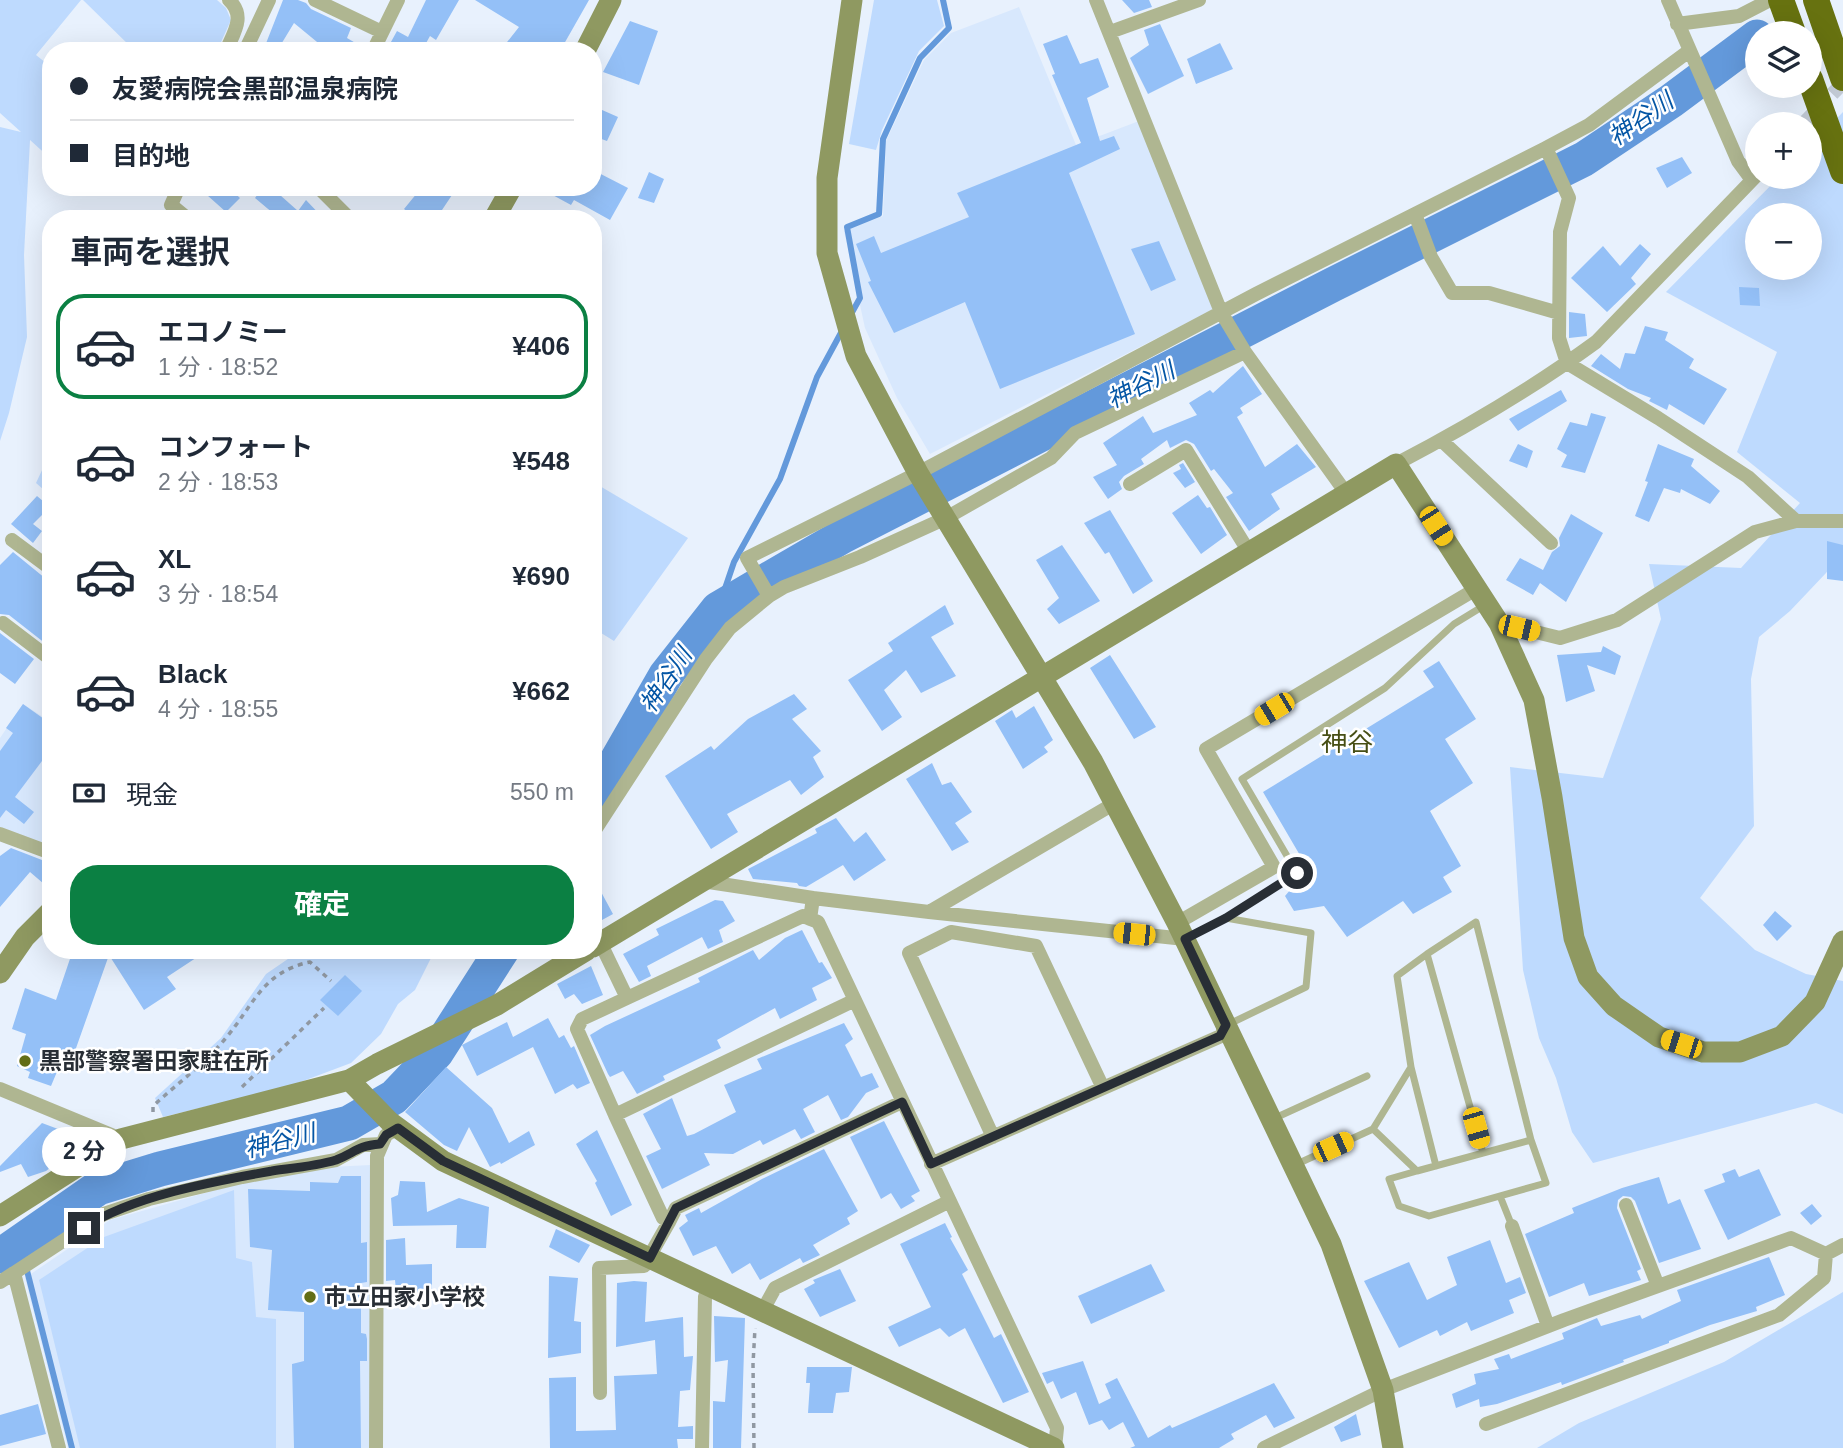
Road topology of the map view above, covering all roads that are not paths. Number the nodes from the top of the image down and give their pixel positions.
1 (229, 0) edge
2 (269, 0) edge
3 (315, 0) edge
4 (398, 0) edge
5 (611, 0) edge
6 (852, 0) edge
7 (1096, 0) edge
8 (1199, 0) edge
9 (1668, 0) edge
10 (1770, 0) edge
11 (1781, 0) edge
12 (1816, 0) edge
13 (1789, 21) edge
14 (1677, 24) junction
15 (382, 32) junction
16 (1110, 32) junction
17 (230, 42) edge
18 (248, 42) edge
19 (377, 42) edge
20 (590, 42) edge
21 (1691, 55) junction
22 (1842, 76) edge
23 (1816, 98) edge
24 (1547, 150) junction
25 (1745, 168) edge
26 (1843, 171) edge
27 (1745, 187) edge
28 (175, 196) edge
29 (327, 196) edge
30 (177, 210) edge
31 (342, 210) edge
32 (1415, 214) junction
33 (1221, 312) junction
34 (1559, 313) junction
35 (1245, 352) junction
36 (1567, 363) junction
37 (1441, 440) junction
38 (1396, 464) junction
39 (918, 473) junction
40 (1130, 484) dead end
41 (1346, 494) junction
42 (944, 515) junction
43 (1796, 521) junction
44 (1843, 521) edge
45 (12, 540) dead end
46 (1551, 543) dead end
47 (1249, 552) junction
48 (42, 562) edge
49 (769, 596) junction
50 (1481, 596) junction
51 (3, 623) dead end
52 (1499, 623) junction
53 (42, 653) edge
54 (1043, 676) junction
55 (1115, 803) junction
56 (602, 819) edge
57 (0, 834) edge
58 (42, 850) edge
59 (702, 881) junction
60 (813, 898) junction
61 (929, 912) junction
62 (1226, 918) junction
63 (810, 919) junction
64 (42, 920) edge
65 (1181, 931) junction
66 (602, 941) edge
67 (1843, 941) edge
68 (1427, 954) junction
69 (573, 959) edge
70 (602, 959) edge
71 (0, 973) edge
72 (627, 998) junction
73 (853, 1001) junction
74 (1226, 1025) junction
75 (1411, 1067) junction
76 (1367, 1076) dead end
77 (353, 1085) junction
78 (1103, 1088) junction
79 (0, 1089) edge
80 (902, 1102) junction
81 (615, 1115) junction
82 (1271, 1119) junction
83 (394, 1125) junction
84 (1373, 1129) junction
85 (993, 1137) junction
86 (121, 1139) junction
87 (1531, 1140) junction
88 (380, 1144) junction
89 (1483, 1153) junction
90 (931, 1164) junction
91 (1293, 1165) junction
92 (1436, 1166) junction
93 (1417, 1171) junction
94 (1500, 1196) junction
95 (948, 1202) junction
96 (1626, 1205) dead end
97 (0, 1216) edge
98 (669, 1222) junction
99 (1512, 1226) joint
100 (1843, 1245) edge
101 (1826, 1254) junction
102 (650, 1258) junction
103 (14, 1273) junction
104 (0, 1282) edge
105 (709, 1285) junction
106 (1658, 1286) junction
107 (760, 1309) junction
108 (1548, 1326) junction
109 (1383, 1390) junction
110 (600, 1393) dead end
111 (1486, 1424) dead end
112 (59, 1448) edge
113 (376, 1448) edge
114 (702, 1448) edge
115 (1054, 1448) edge
116 (1264, 1448) edge
117 (1393, 1448) edge

1 - 17 street
2 - 18 street
3 - 15 street
4 - 15 street
5 - 20 street
6 - 39 street
7 - 16 street
8 - 16 street
9 - 14 street
10 - 14 street
11 - 13 highway
12 - 22 highway
14 - 21 street
15 - 19 street
16 - 33 street
21 - 24 street
21 - 25 street
23 - 26 highway
24 - 32 street
24 - 34 street
27 - 36 street
28 - 30 street
29 - 31 street
32 - 33 street
32 - 34 street
33 - 35 street
33 - 39 street
34 - 36 street
35 - 41 street
35 - 42 street
36 - 37 street
36 - 43 street
37 - 38 street
37 - 46 street
38 - 41 street
38 - 50 street
39 - 42 street
39 - 49 street
40 - 47 street
41 - 47 street
42 - 49 street
42 - 54 street
43 - 44 street
43 - 52 street
45 - 48 street
47 - 54 street
49 - 56 street
50 - 52 street
50 - 62 lane
50 - 65 street
51 - 53 street
52 - 67 street
54 - 55 street
54 - 59 street
55 - 61 street
55 - 65 street
57 - 58 street
59 - 60 street
59 - 66 street
60 - 61 street
60 - 63 street
61 - 65 street
62 - 65 lane
62 - 74 lane
63 - 72 street
63 - 73 street
64 - 71 street
65 - 74 street
68 - 75 lane
68 - 87 lane
68 - 89 lane
69 - 77 street
70 - 72 street
72 - 81 street
73 - 80 street
73 - 81 street
74 - 78 street
74 - 82 street
75 - 84 lane
75 - 92 lane
76 - 82 lane
77 - 83 street
77 - 86 street
78 - 85 street
78 - 85 street
79 - 86 street
80 - 90 street
80 - 98 street
81 - 98 street
82 - 91 street
83 - 88 street
83 - 102 street
84 - 91 lane
84 - 93 lane
85 - 90 street
86 - 97 street
87 - 89 lane
87 - 94 lane
88 - 103 street
88 - 113 street
89 - 92 lane
90 - 95 street
91 - 109 street
92 - 93 lane
93 - 94 lane
94 - 99 lane
95 - 107 street
95 - 115 street
96 - 106 street
98 - 102 street
99 - 108 street
100 - 101 street
101 - 106 street
101 - 111 street
102 - 105 street
102 - 110 street
103 - 104 street
103 - 112 street
105 - 107 street
105 - 114 street
106 - 108 street
107 - 115 street
108 - 109 street
109 - 116 street
109 - 117 street

